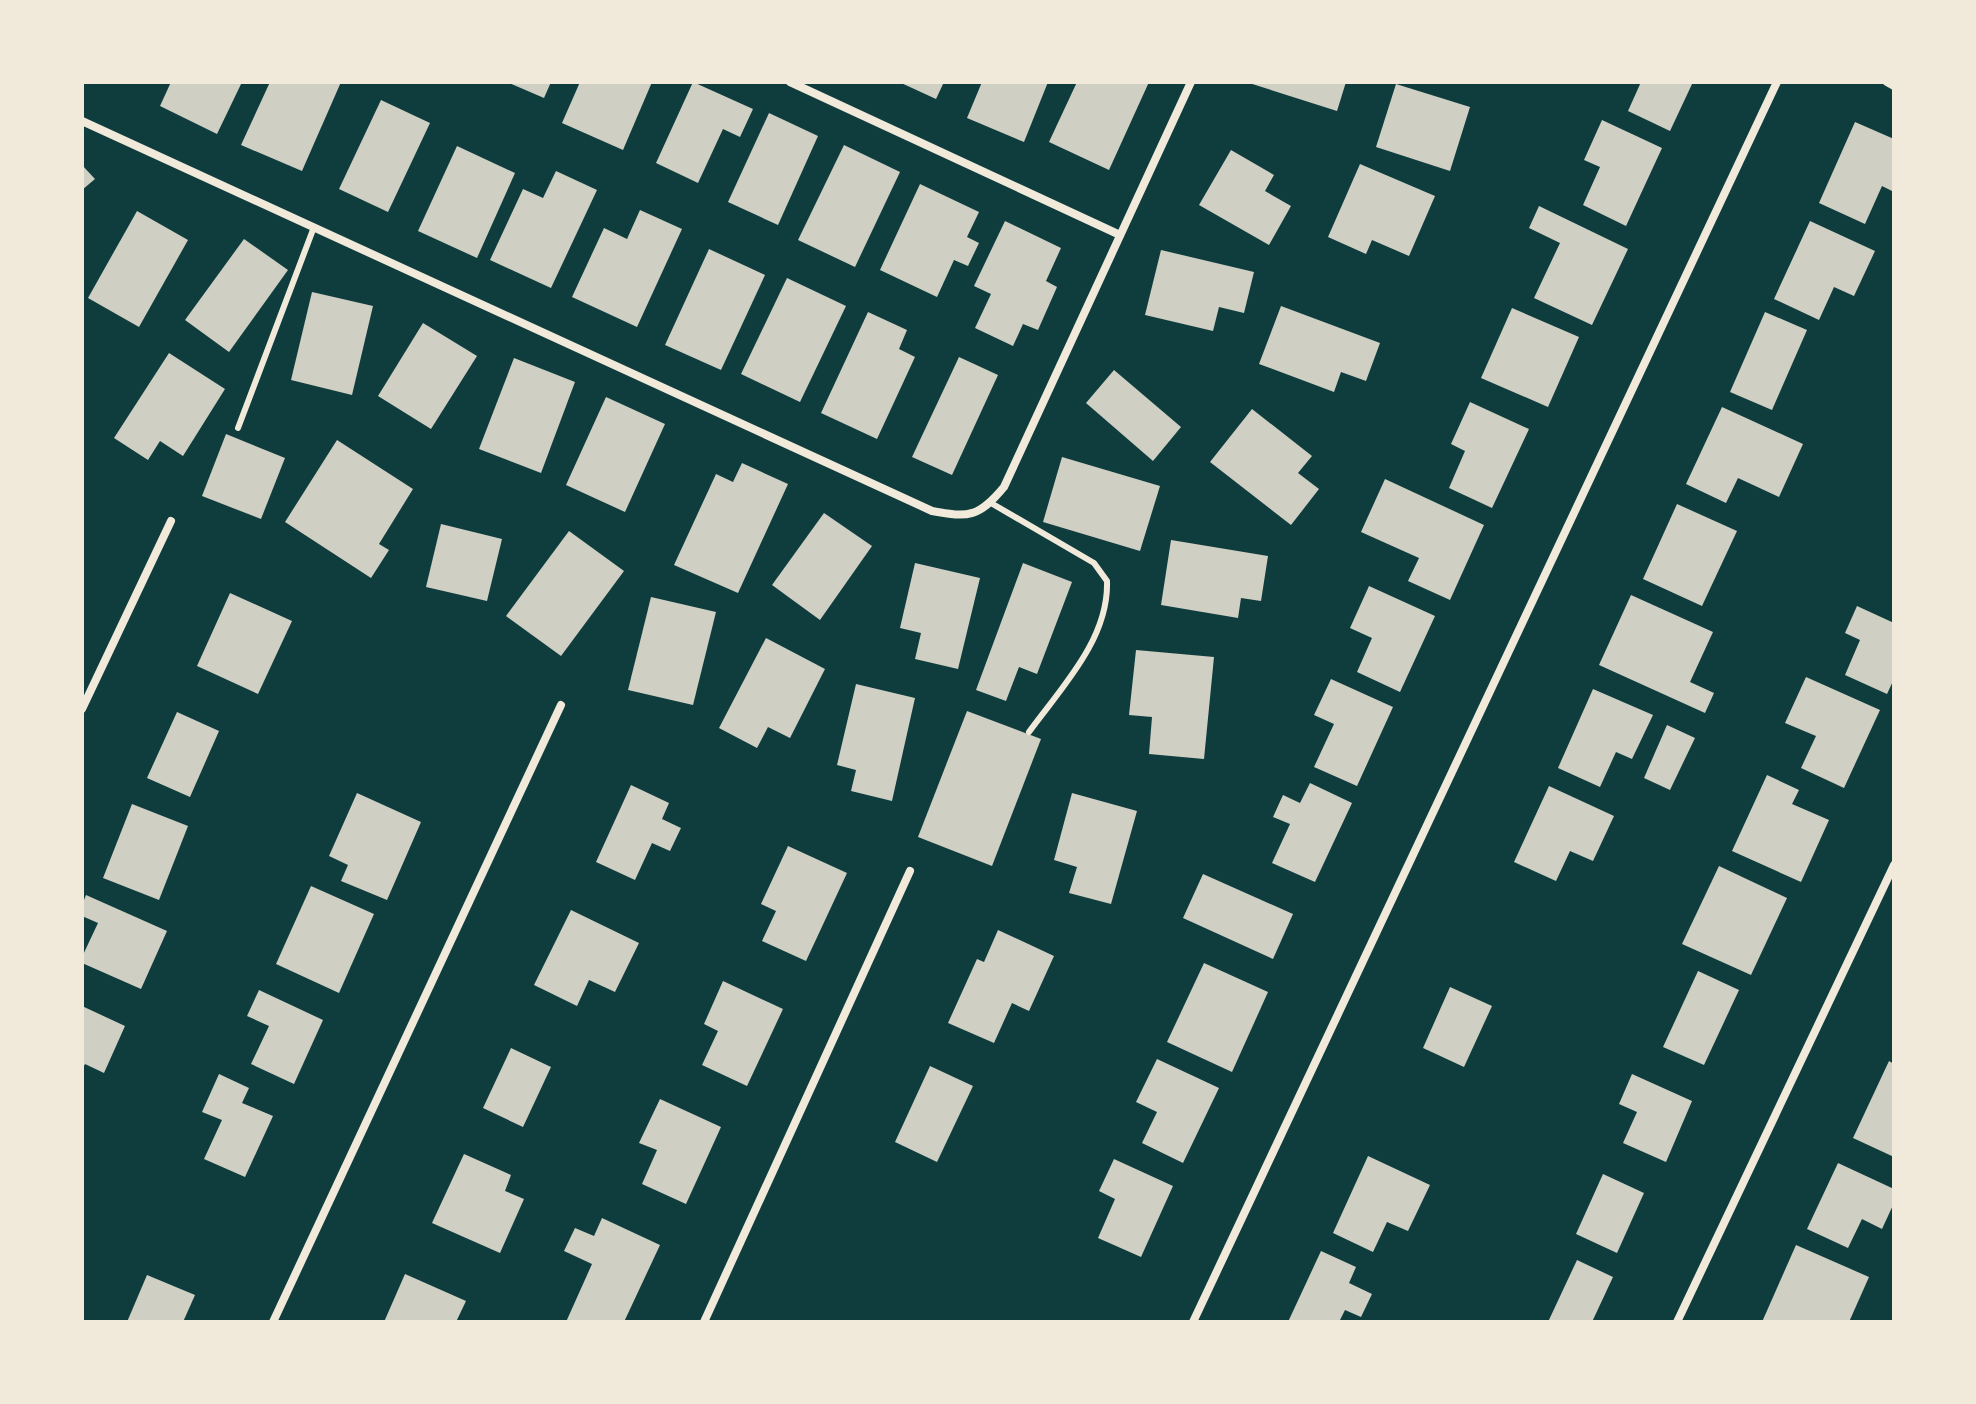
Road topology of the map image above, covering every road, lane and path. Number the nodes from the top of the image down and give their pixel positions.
1 (790, 82) edge
2 (1191, 82) edge
3 (1777, 82) edge
4 (1887, 82) edge
5 (1894, 86) edge
6 (82, 121) edge
7 (314, 227) junction
8 (1120, 235) junction
9 (238, 428) dead end
10 (991, 503) junction
11 (171, 521) dead end
12 (561, 705) dead end
13 (82, 709) edge
14 (1029, 732) dead end
15 (1894, 865) edge
16 (910, 871) dead end
17 (273, 1322) edge
18 (704, 1322) edge
19 (1193, 1322) edge
20 (1677, 1322) edge

1 - 8 street
2 - 8 street
3 - 19 street
4 - 5 street
6 - 7 street
7 - 9 lane
7 - 10 street
8 - 10 street
10 - 14 lane
11 - 13 street
12 - 17 street
15 - 20 street
16 - 18 street

